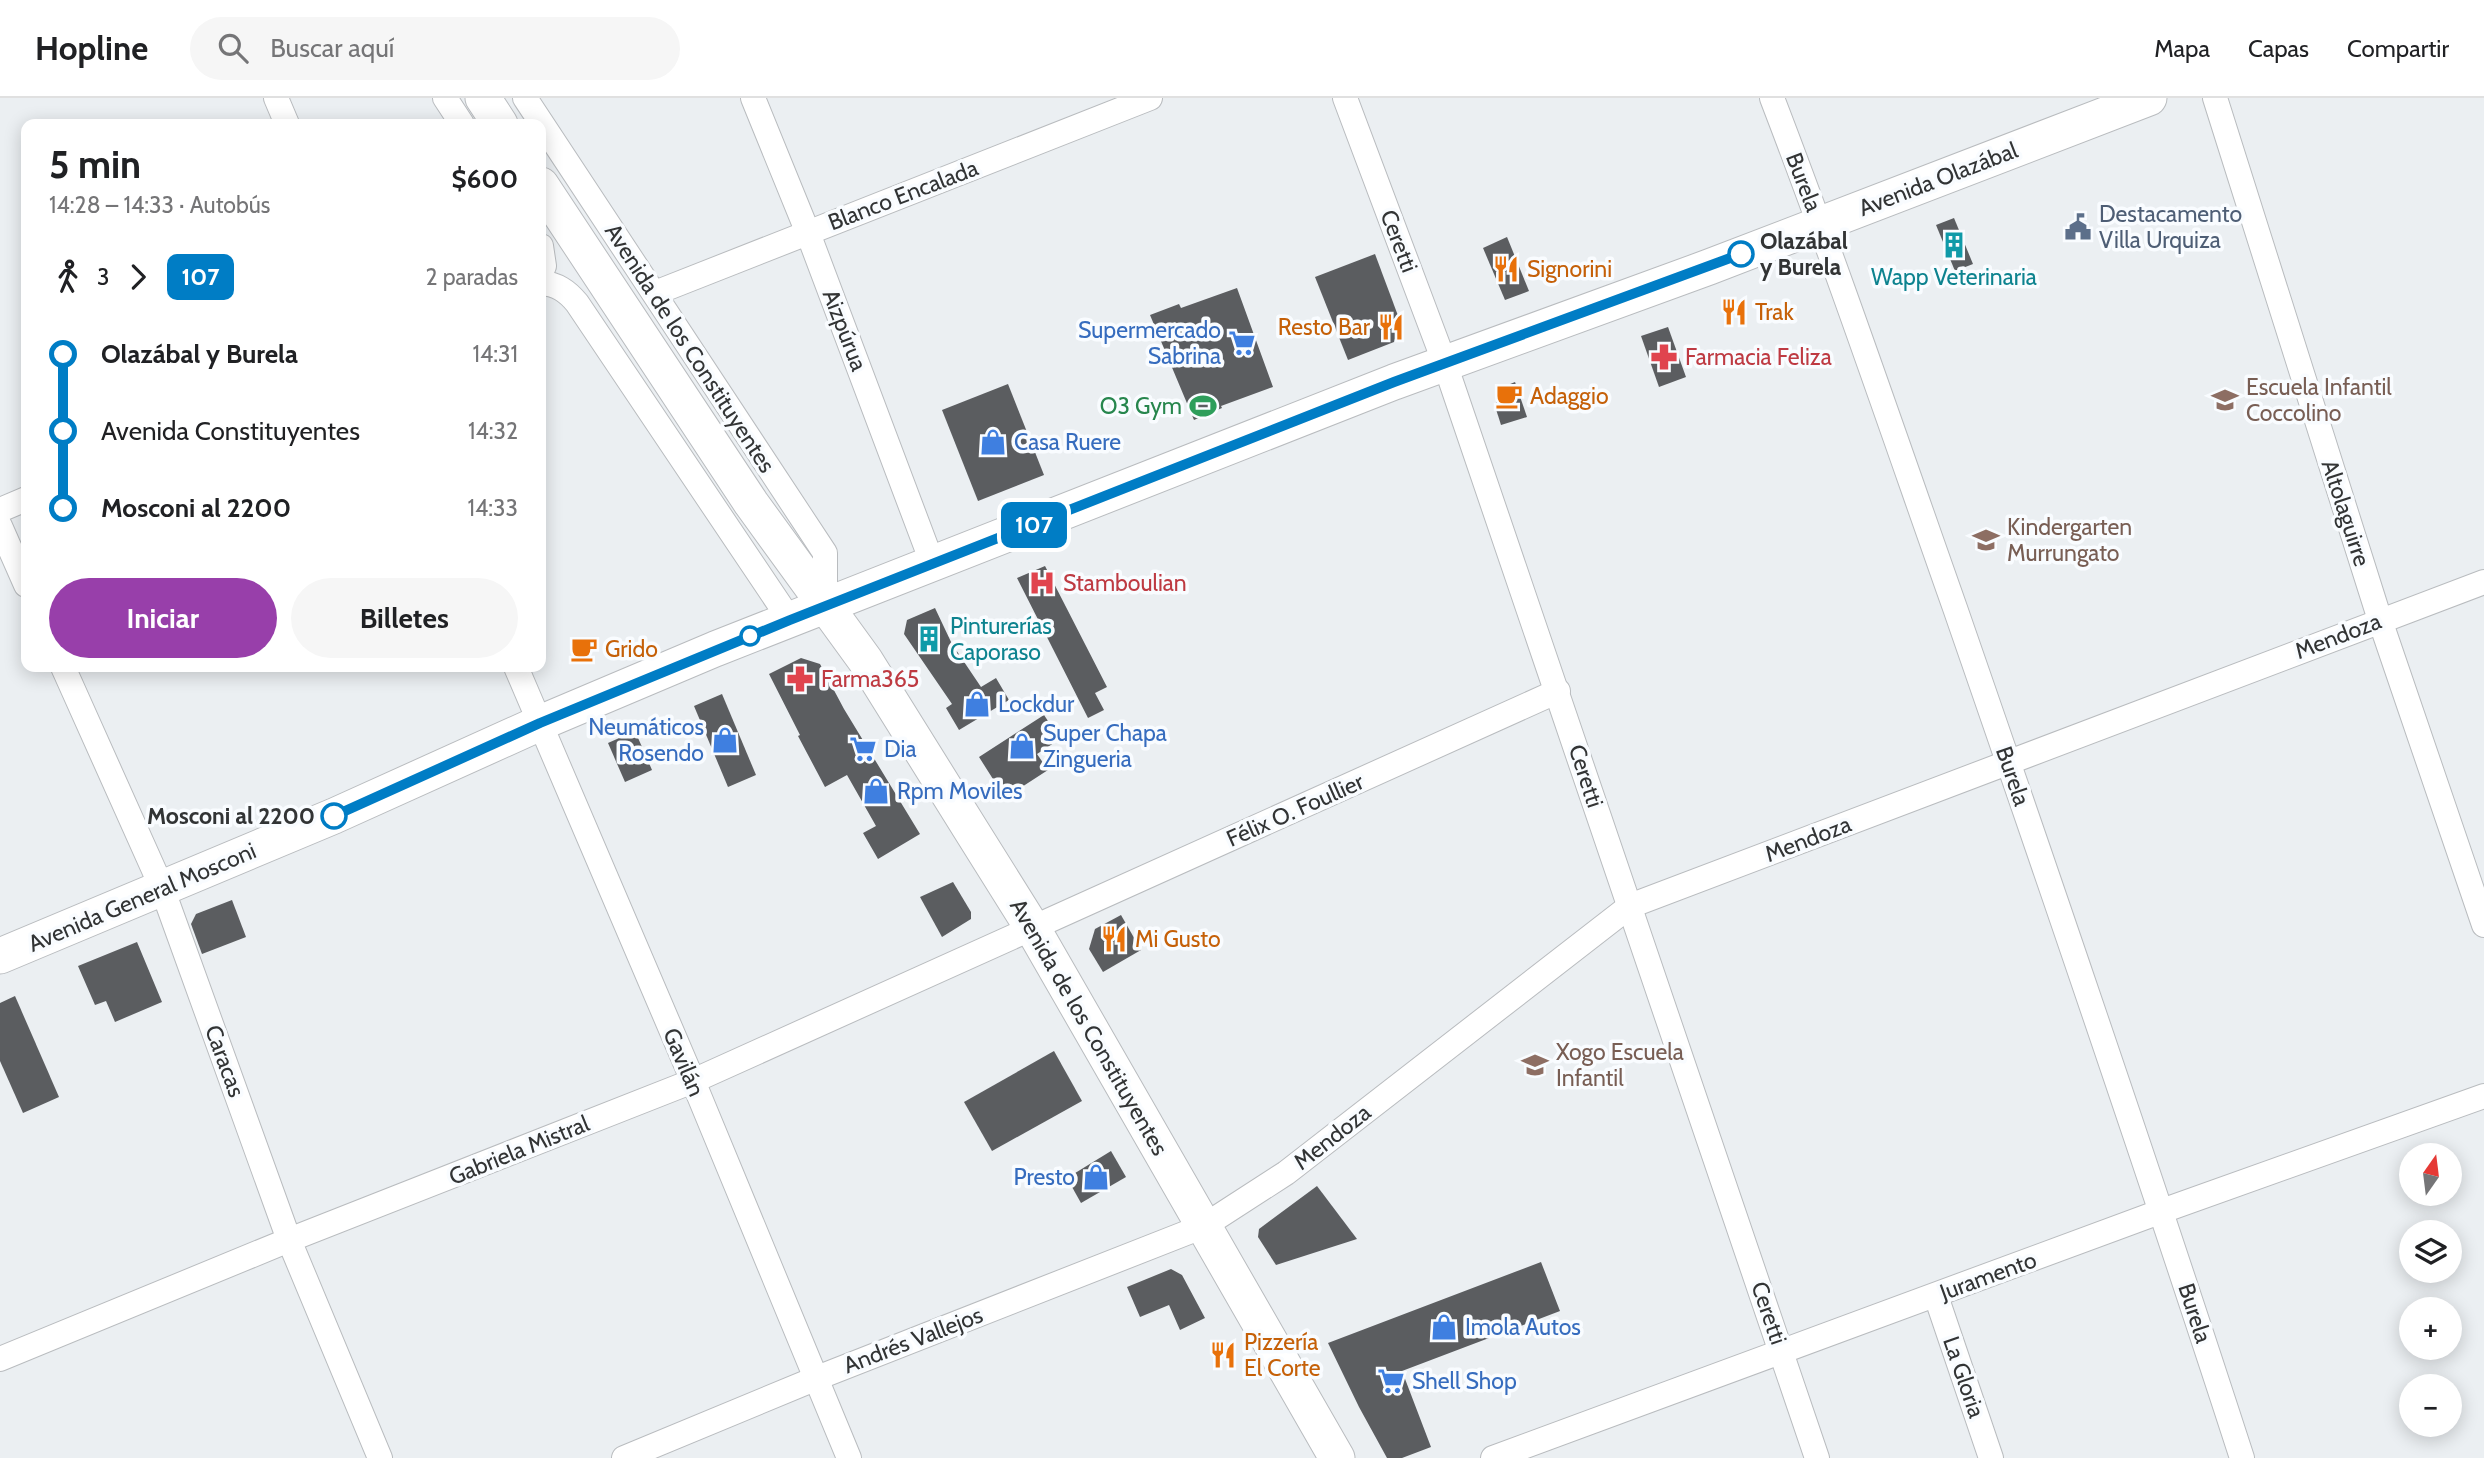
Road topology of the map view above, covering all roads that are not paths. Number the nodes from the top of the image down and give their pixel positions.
1 (276, 98) edge
2 (445, 98) edge
3 (483, 98) edge
4 (525, 98) edge
5 (753, 98) edge
6 (1150, 98) edge
7 (1345, 98) edge
8 (1772, 98) edge
9 (2150, 98) edge
10 (2215, 98) edge
11 (285, 119) edge
12 (459, 119) edge
13 (497, 119) edge
14 (539, 119) edge
15 (546, 130) edge
16 (546, 193) edge
17 (1821, 225) junction
18 (808, 233) junction
19 (546, 283) edge
20 (655, 293) junction
21 (1445, 364) junction
22 (21, 501) edge
23 (0, 510) edge
24 (0, 526) edge
25 (933, 565) junction
26 (21, 574) edge
27 (2484, 582) edge
28 (825, 607) junction
29 (790, 620) junction
30 (2380, 620) junction
31 (65, 672) edge
32 (518, 672) edge
33 (1558, 691) junction
34 (540, 723) junction
35 (2009, 763) junction
36 (162, 888) junction
37 (1630, 906) junction
38 (2484, 925) edge
39 (1033, 929) junction
40 (0, 956) edge
41 (693, 1081) junction
42 (2484, 1096) edge
43 (2162, 1211) junction
44 (1204, 1226) junction
45 (289, 1240) junction
46 (1936, 1296) junction
47 (1782, 1352) junction
48 (0, 1359) edge
49 (817, 1378) junction
50 (380, 1458) edge
51 (624, 1458) edge
52 (849, 1458) edge
53 (1337, 1458) edge
54 (1493, 1458) edge
55 (1817, 1458) edge
56 (1991, 1458) edge
57 (2242, 1458) edge

1 - 11 street
2 - 12 street
3 - 13 main road
4 - 14 street, Avenida de los Constituyentes
5 - 18 street, Aizpúrua
6 - 18 street, Blanco Encalada
7 - 21 street, Ceretti
8 - 17 street, Burela
9 - 17 main road, Avenida Olazábal
10 - 30 street, Altolaguirre
15 - 20 street, Avenida de los Constituyentes
16 - 28 main road, Avenida de los Constituyentes
17 - 21 main road, Avenida Olazábal
17 - 35 street, Burela
18 - 20 street, Blanco Encalada
18 - 25 street, Aizpúrua
19 - 29 street
20 - 28 street, Avenida de los Constituyentes
21 - 25 main road, Avenida Olazábal
21 - 33 street, Ceretti
22 - 23 street
24 - 26 street
25 - 28 main road, Avenida Olazábal
27 - 30 street, Mendoza
28 - 29 main road, Avenida General Mosconi
28 - 39 main road, Avenida de los Constituyentes
29 - 34 main road, Avenida General Mosconi
30 - 35 street, Mendoza
30 - 38 street, Altolaguirre
31 - 36 street, Caracas
32 - 34 street, Gavilán
33 - 37 street, Ceretti
33 - 39 street, Félix O. Foullier
34 - 36 main road, Avenida General Mosconi
34 - 41 street, Gavilán
35 - 37 street, Mendoza
35 - 43 street, Burela
36 - 40 main road, Avenida General Mosconi
36 - 45 street, Caracas
37 - 44 street, Mendoza
37 - 47 street, Ceretti
39 - 41 street, Gabriela Mistral
39 - 44 main road, Avenida de los Constituyentes
41 - 45 street, Gabriela Mistral
41 - 49 street, Gavilán
42 - 43 street, Juramento
43 - 46 street, Juramento
43 - 57 street, Burela
44 - 49 street, Andrés Vallejos
44 - 53 main road, Avenida de los Constituyentes
45 - 48 street, Gabriela Mistral
45 - 50 street, Caracas
46 - 47 street, Juramento
46 - 56 street, La Gloria
47 - 54 street, Juramento
47 - 55 street, Ceretti
49 - 51 street, Andrés Vallejos
49 - 52 street, Gavilán

